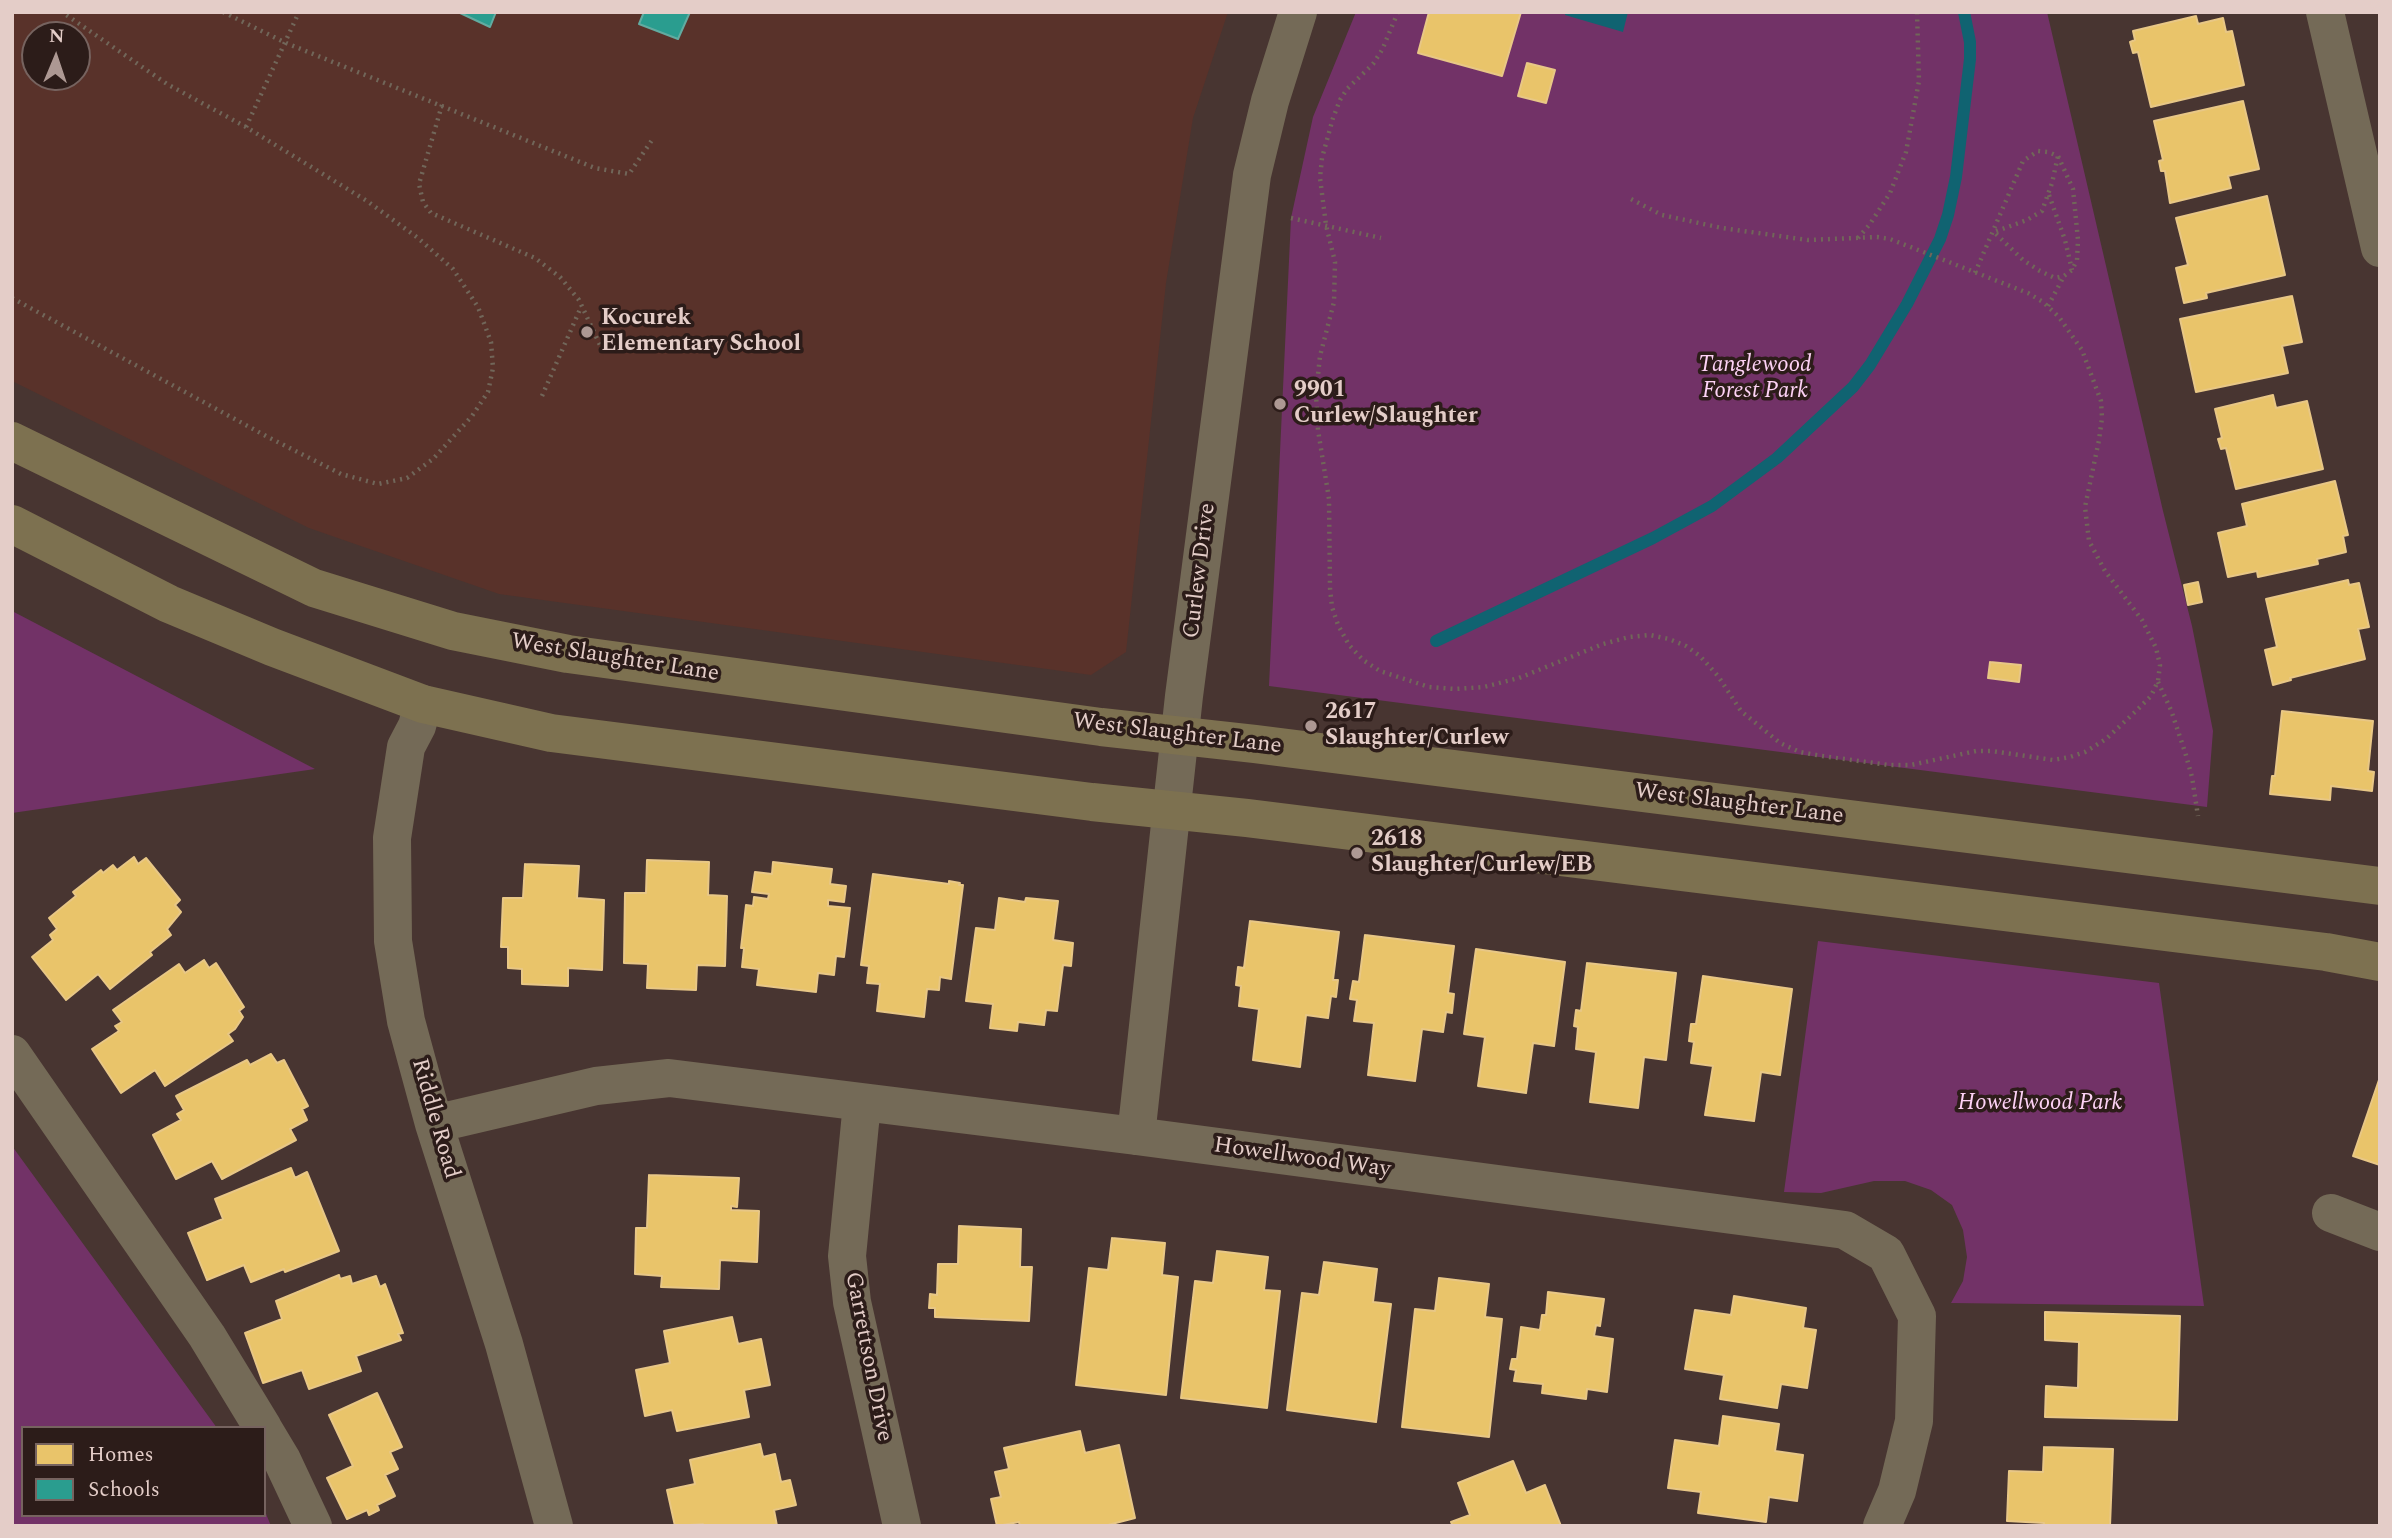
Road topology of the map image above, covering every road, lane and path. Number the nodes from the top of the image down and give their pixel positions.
1 (62, 12) edge
2 (223, 12) edge
3 (299, 12) edge
4 (1298, 12) edge
5 (1398, 12) edge
6 (1917, 12) edge
7 (2325, 12) edge
8 (286, 43) junction
9 (442, 105) junction
10 (246, 127) junction
11 (652, 140) dead end
12 (2058, 156) junction
13 (2048, 194) junction
14 (1630, 199) dead end
15 (1291, 218) dead end
16 (1326, 225) junction
17 (1994, 232) junction
18 (1381, 238) dead end
19 (1857, 238) junction
20 (2380, 248) edge
21 (2071, 270) junction
22 (1975, 273) junction
23 (2064, 276) junction
24 (12, 298) edge
25 (582, 306) junction
26 (2048, 306) junction
27 (600, 345) dead end
28 (542, 396) dead end
29 (12, 441) edge
30 (12, 524) edge
31 (2158, 681) junction
32 (424, 704) junction
33 (1180, 736) junction
34 (1172, 811) junction
35 (2198, 816) dead end
36 (2380, 886) edge
37 (2380, 962) edge
38 (12, 1054) edge
39 (862, 1103) junction
40 (434, 1124) junction
41 (1136, 1136) junction
42 (2331, 1213) dead end
43 (2380, 1232) edge
44 (262, 1426) edge
45 (266, 1432) edge
46 (313, 1526) edge
47 (554, 1526) edge
48 (902, 1526) edge
49 (1882, 1526) edge

1 - 10 path
2 - 8 path
3 - 8 path
4 - 33 street, Curlew Drive
5 - 16 path
6 - 19 path
7 - 20 street
8 - 9 path
8 - 10 path
9 - 11 path
9 - 25 path
10 - 24 path
12 - 13 path
12 - 17 path
12 - 21 path
13 - 17 path
13 - 21 path
14 - 19 path
15 - 16 path
16 - 18 path
16 - 31 path
17 - 22 path
17 - 23 path
19 - 22 path
21 - 23 path
22 - 26 path
23 - 26 path
25 - 27 path
25 - 28 path
26 - 31 path
29 - 33 main road, West Slaughter Lane
30 - 32 main road
31 - 35 path
32 - 34 main road
32 - 40 street, Riddle Road
33 - 34 street, Curlew Drive
33 - 36 main road, West Slaughter Lane
34 - 37 main road
34 - 41 street, Curlew Drive
38 - 44 street
39 - 40 street, Howellwood Way
39 - 41 street, Howellwood Way
39 - 48 street, Garrettson Drive
40 - 47 street, Riddle Road
41 - 49 street, Howellwood Way
42 - 43 street
45 - 46 street

